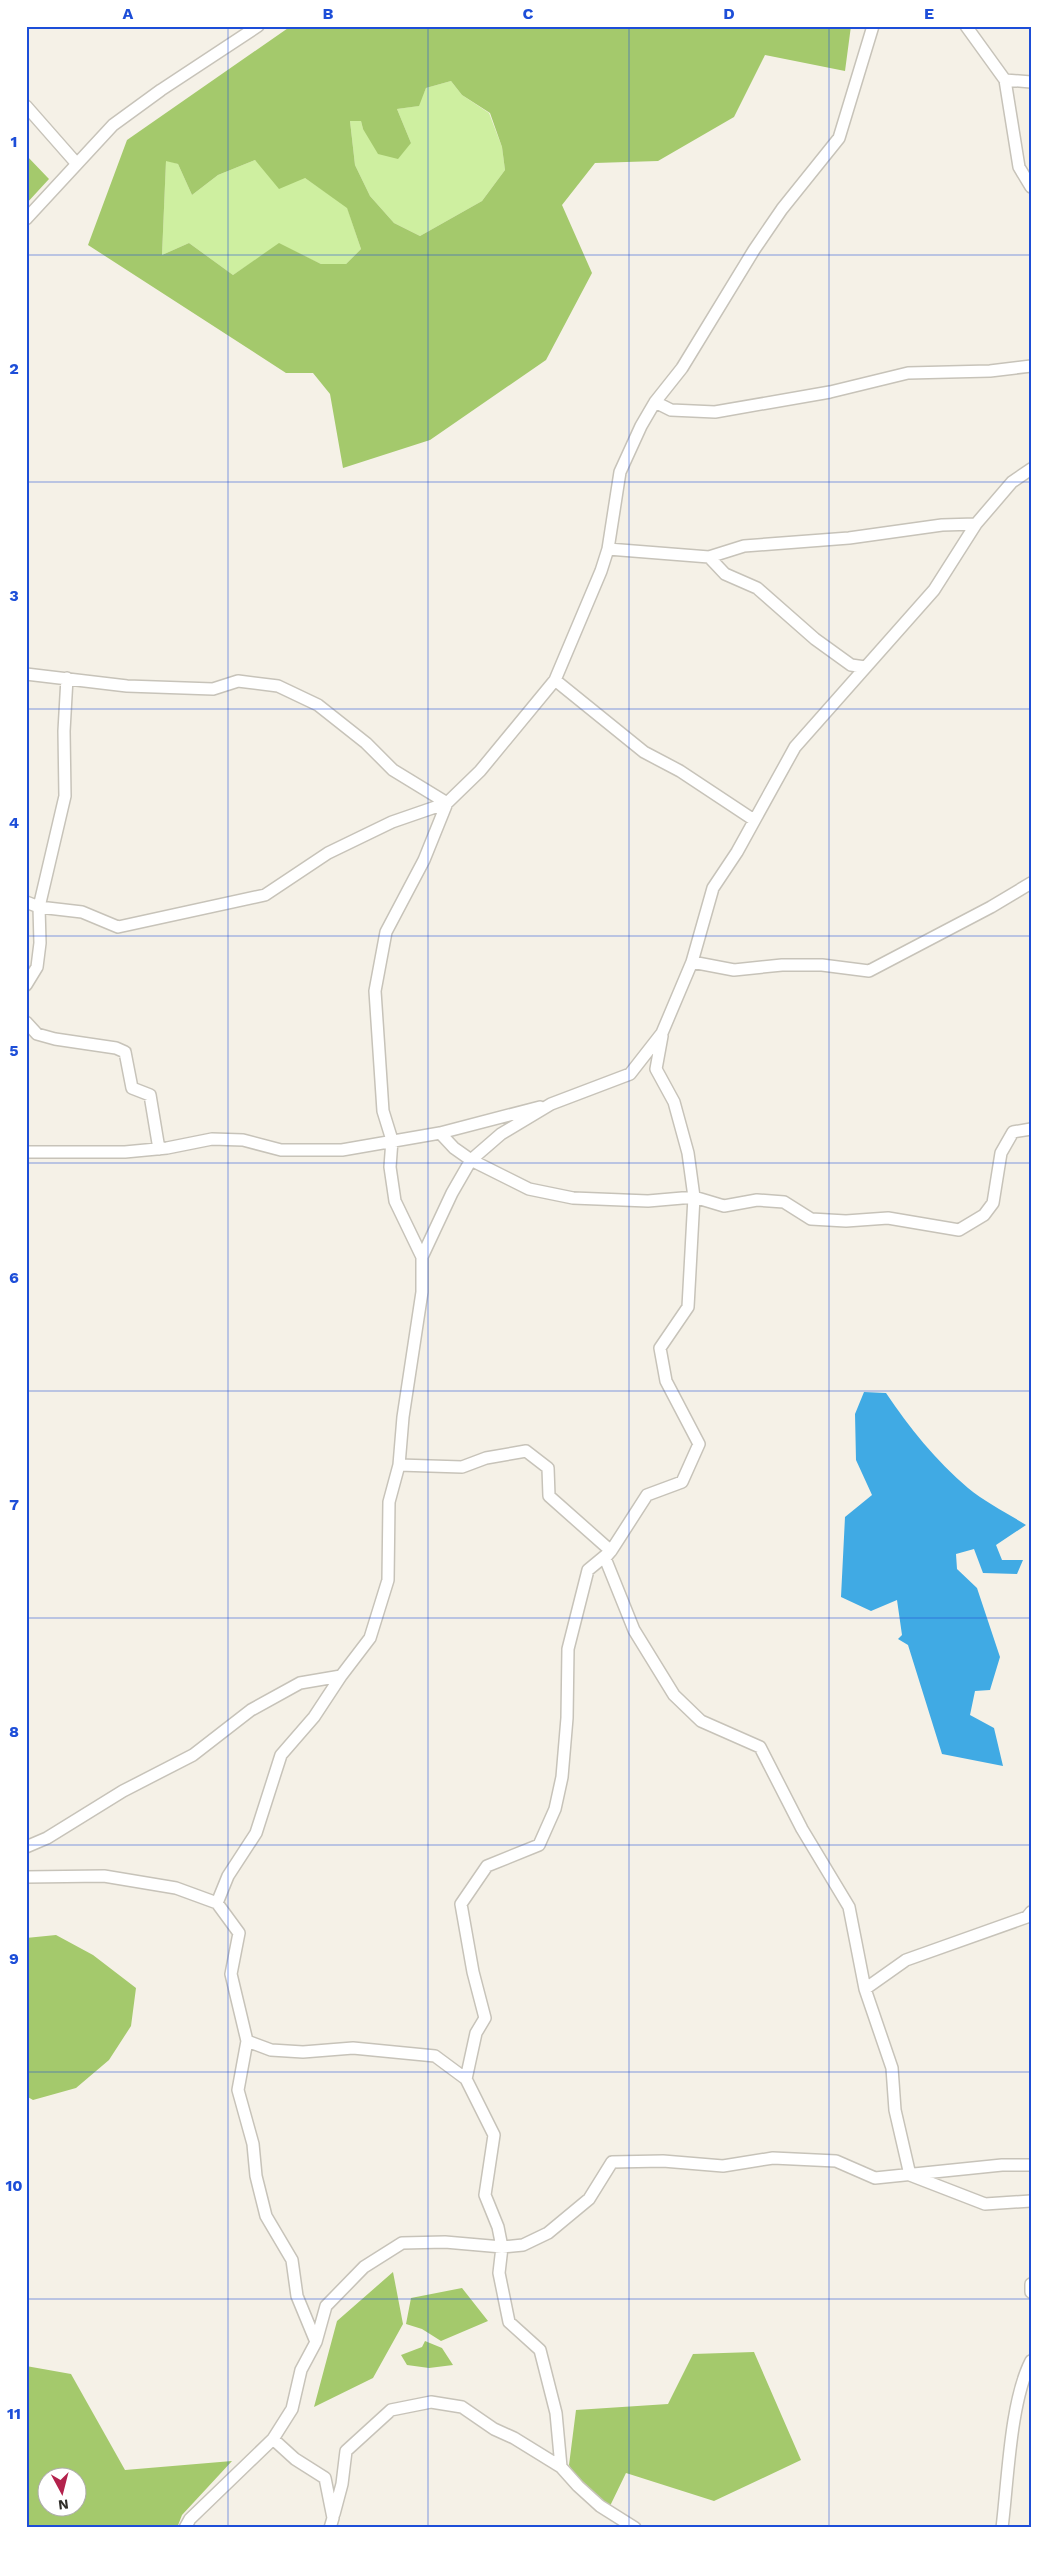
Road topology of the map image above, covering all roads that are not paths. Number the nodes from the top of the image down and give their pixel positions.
1 (258, 26) edge
2 (873, 26) edge
3 (966, 26) edge
4 (1005, 80) junction
5 (1031, 82) edge
6 (26, 106) edge
7 (77, 164) junction
8 (1031, 187) edge
9 (26, 218) edge
10 (1031, 366) edge
11 (655, 402) junction
12 (1031, 469) edge
13 (976, 524) junction
14 (608, 549) junction
15 (708, 557) junction
16 (865, 667) junction
17 (26, 674) edge
18 (67, 678) junction
19 (555, 680) junction
20 (446, 803) junction
21 (754, 820) junction
22 (1031, 882) edge
23 (26, 902) edge
24 (39, 907) junction
25 (692, 962) junction
26 (26, 985) edge
27 (26, 1022) edge
28 (662, 1033) junction
29 (551, 1104) junction
30 (1031, 1129) edge
31 (440, 1133) junction
32 (392, 1140) junction
33 (158, 1149) junction
34 (26, 1152) edge
35 (471, 1160) junction
36 (694, 1197) junction
37 (422, 1257) junction
38 (399, 1465) junction
39 (611, 1551) junction
40 (341, 1676) junction
41 (26, 1848) edge
42 (26, 1878) edge
43 (217, 1902) junction
44 (1031, 1912) edge
45 (865, 1989) junction
46 (247, 2041) junction
47 (466, 2079) junction
48 (1031, 2165) edge
49 (910, 2175) junction
50 (1031, 2201) edge
51 (502, 2247) junction
52 (1031, 2284) edge
53 (1031, 2292) edge
54 (316, 2342) junction
55 (1031, 2361) edge
56 (273, 2439) junction
57 (561, 2467) junction
58 (331, 2523) edge
59 (185, 2528) edge
60 (635, 2528) edge
61 (1002, 2528) edge

1 - 7 street
2 - 11 street
3 - 4 street
4 - 5 street
4 - 8 street
6 - 7 street
7 - 9 street
10 - 11 street
11 - 14 street
12 - 13 street
13 - 15 street
13 - 16 street
14 - 15 street
14 - 19 street
15 - 16 street
16 - 21 street
17 - 18 street
18 - 20 street
18 - 24 street
19 - 20 street
19 - 21 street
20 - 24 street
20 - 32 street
21 - 25 street
22 - 25 street
23 - 24 street
24 - 26 street
25 - 28 street
27 - 33 street
28 - 29 street
28 - 36 street
29 - 31 street
29 - 35 street
30 - 36 street
31 - 32 street
31 - 35 street
32 - 33 street
32 - 37 street
33 - 34 street
35 - 36 street
35 - 37 street
36 - 39 street
37 - 38 street
38 - 39 street
38 - 40 street
39 - 45 street
39 - 47 street
40 - 41 street
40 - 43 street
42 - 43 street
43 - 46 street
44 - 45 street
45 - 49 street
46 - 47 street
46 - 54 street
47 - 51 street
48 - 49 street
49 - 50 street
49 - 51 street
51 - 54 street
51 - 57 street
52 - 53 street
54 - 56 street
55 - 61 street
56 - 58 street
56 - 59 street
57 - 58 street
57 - 60 street

